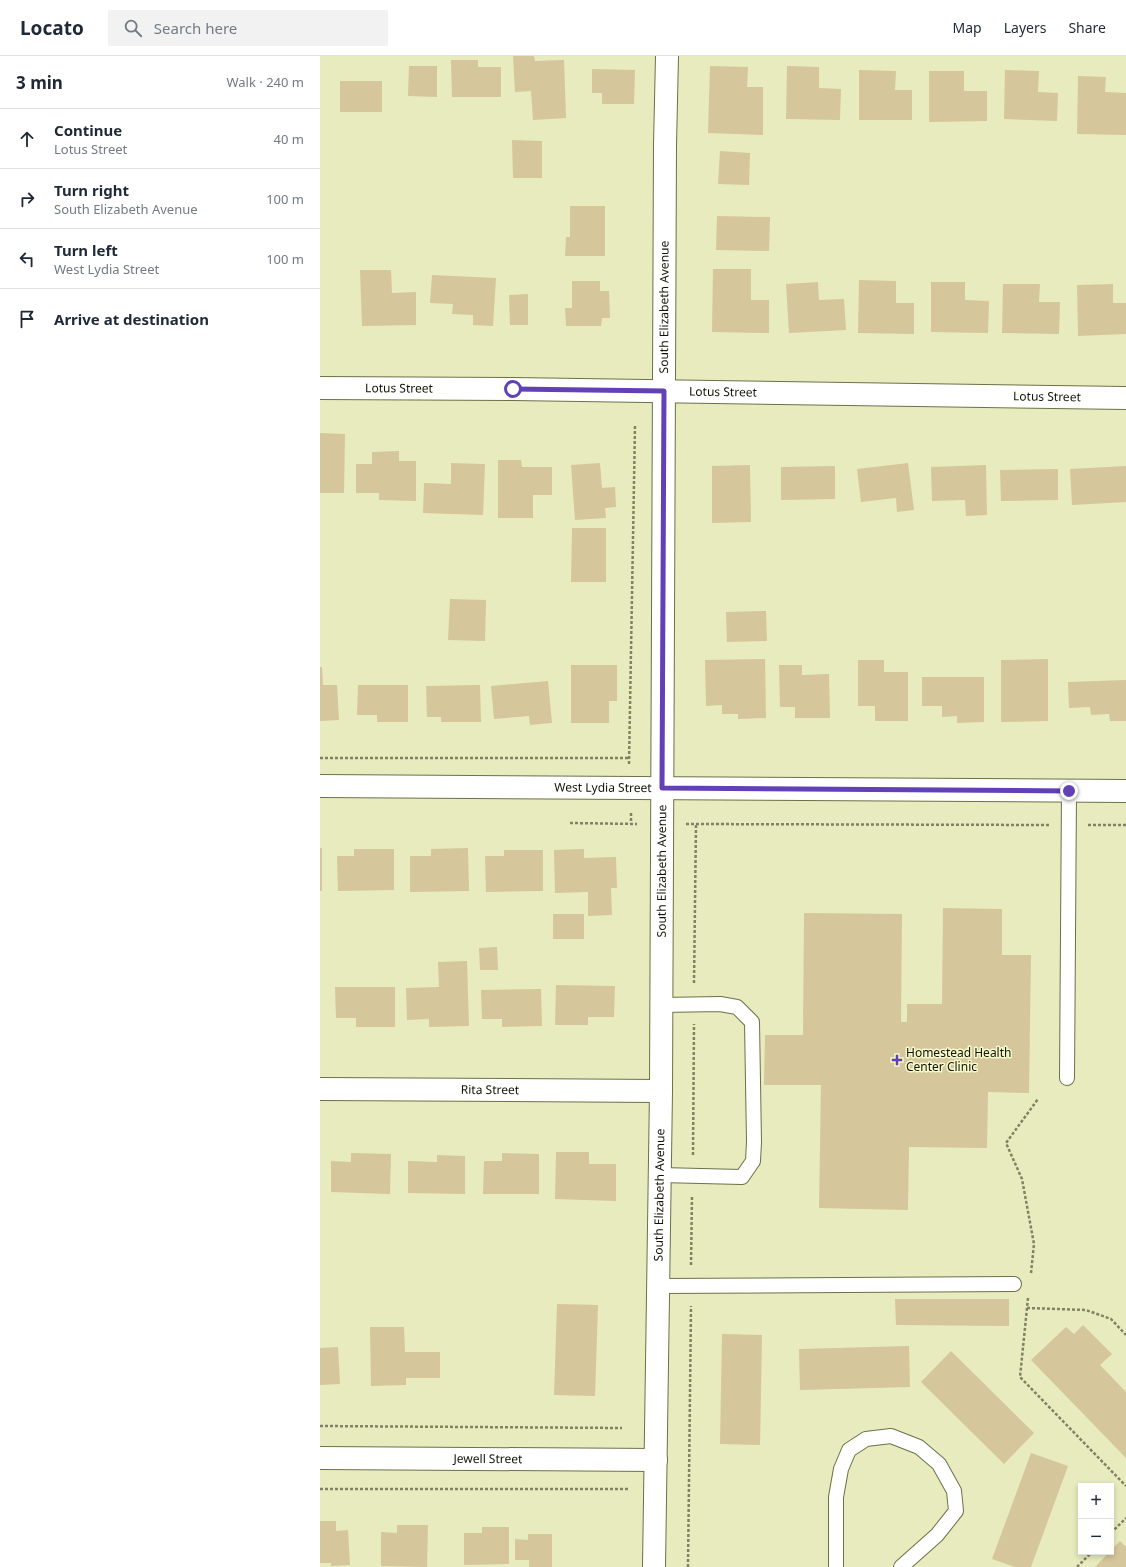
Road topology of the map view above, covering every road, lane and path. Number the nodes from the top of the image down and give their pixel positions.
1 (667, 56) edge
2 (320, 388) edge
3 (664, 391) junction
4 (1126, 398) edge
5 (635, 426) dead end
6 (320, 758) edge
7 (629, 758) junction
8 (320, 786) edge
9 (629, 788) junction
10 (662, 788) junction
11 (1069, 791) junction
12 (1126, 791) edge
13 (570, 824) dead end
14 (632, 824) junction
15 (662, 824) junction
16 (1069, 825) junction
17 (1126, 825) edge
18 (661, 1004) junction
19 (1067, 1078) dead end
20 (320, 1089) edge
21 (661, 1090) junction
22 (1038, 1099) dead end
23 (660, 1175) junction
24 (1031, 1279) dead end
25 (1014, 1284) dead end
26 (658, 1286) junction
27 (1029, 1294) dead end
28 (1028, 1308) junction
29 (1126, 1335) edge
30 (320, 1426) edge
31 (622, 1428) dead end
32 (320, 1458) edge
33 (656, 1460) junction
34 (1126, 1486) edge
35 (320, 1489) edge
36 (635, 1489) dead end
37 (1126, 1518) edge
38 (1114, 1530) edge
39 (1089, 1555) edge
40 (654, 1567) edge
41 (836, 1567) edge
42 (901, 1567) edge
43 (1077, 1567) edge

1 - 3 street, South Elizabeth Avenue
2 - 3 street, Lotus Street
3 - 4 street, Lotus Street
3 - 10 street, South Elizabeth Avenue
5 - 7 path
6 - 7 path
7 - 9 path
8 - 9 street, West Lydia Street
9 - 10 street, West Lydia Street
9 - 14 path
10 - 11 street, West Lydia Street
10 - 15 street, South Elizabeth Avenue
11 - 12 street, West Lydia Street
11 - 16 lane
13 - 14 path
14 - 15 path
15 - 16 path
15 - 18 street, South Elizabeth Avenue
16 - 17 path
16 - 19 lane
18 - 21 street, South Elizabeth Avenue
18 - 23 lane
20 - 21 street, Rita Street
21 - 23 street, South Elizabeth Avenue
22 - 24 path
23 - 26 street, South Elizabeth Avenue
25 - 26 lane
26 - 33 street, South Elizabeth Avenue
27 - 28 path
28 - 29 path
28 - 34 path
30 - 31 path
32 - 33 street, Jewell Street
33 - 40 street, South Elizabeth Avenue
35 - 36 path
37 - 38 path
39 - 43 path
41 - 42 lane

